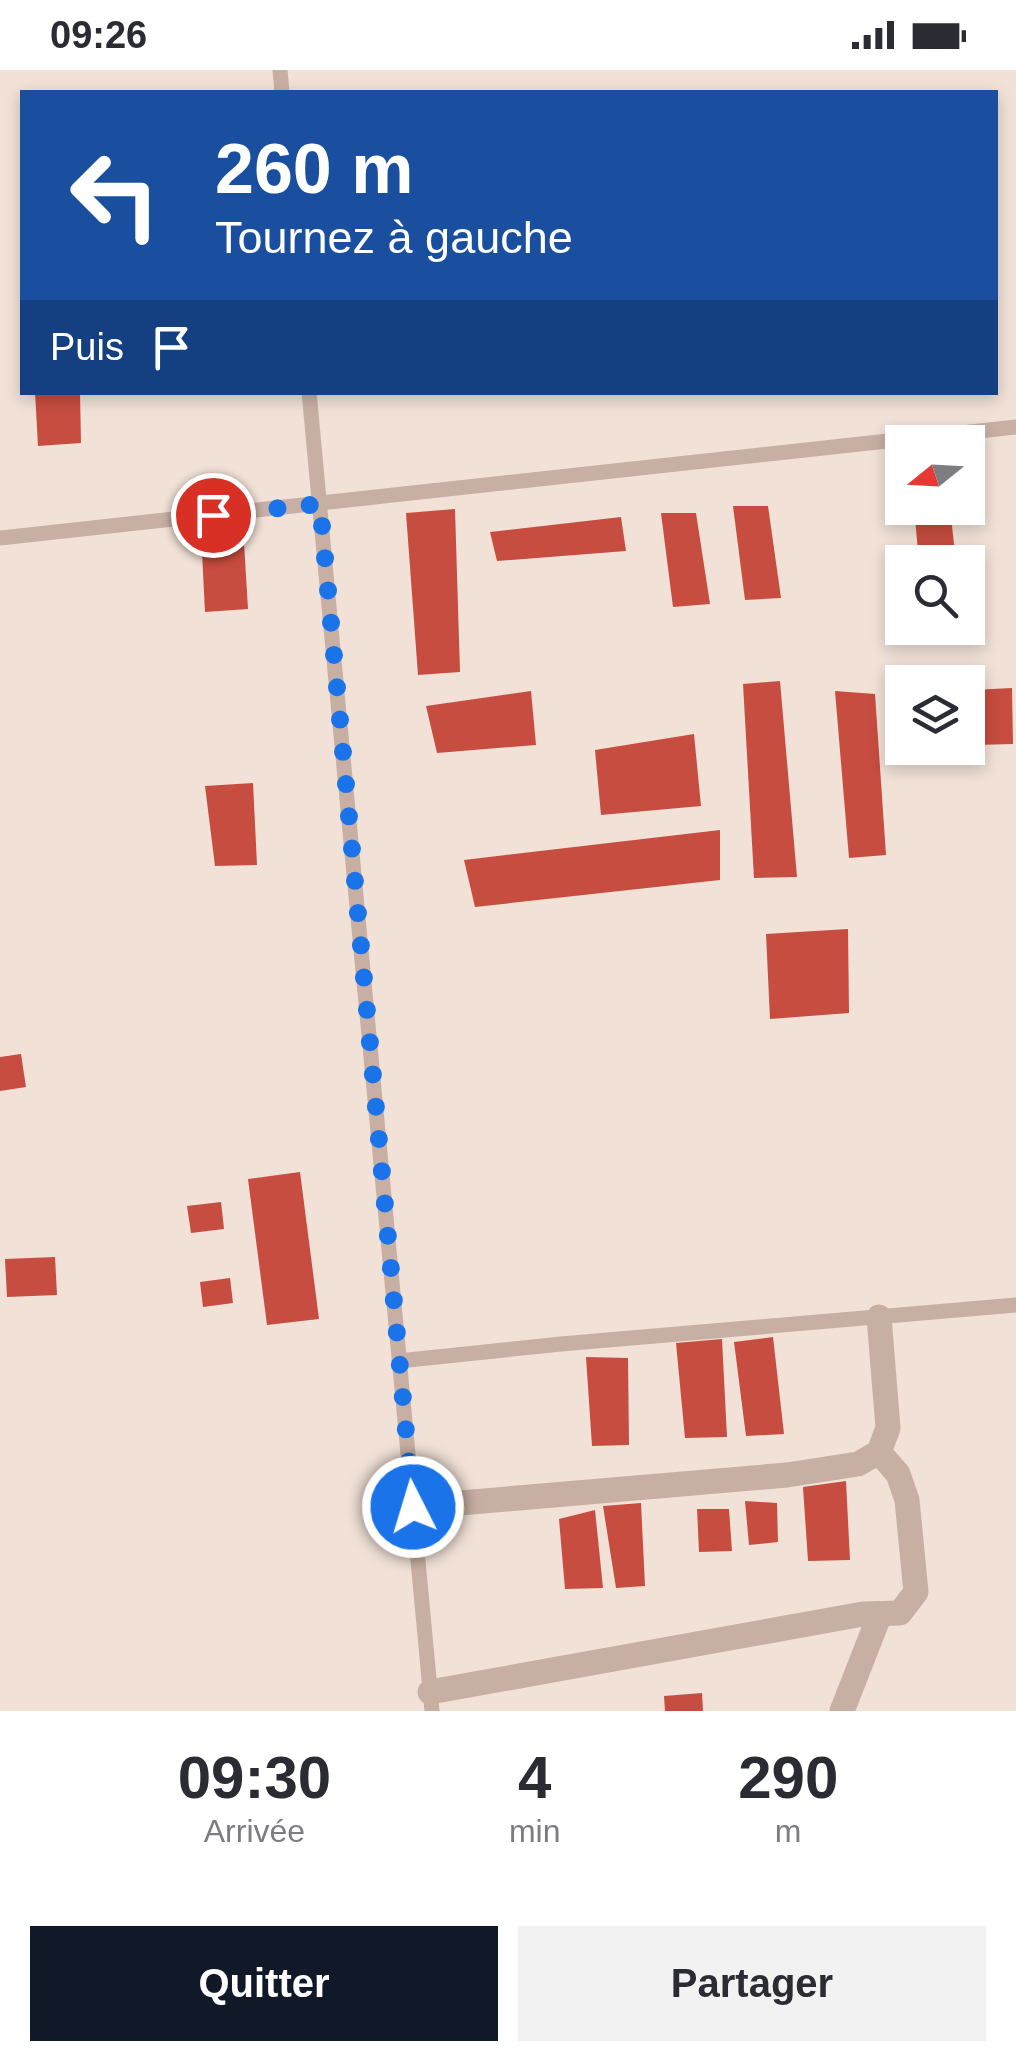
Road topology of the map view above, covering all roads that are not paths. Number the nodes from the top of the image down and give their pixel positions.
1 (310, 395) edge
2 (1016, 428) edge
3 (320, 504) junction
4 (0, 538) edge
5 (1016, 1305) edge
6 (879, 1317) junction
7 (399, 1361) junction
8 (879, 1452) junction
9 (413, 1507) junction
10 (880, 1614) junction
11 (431, 1701) edge
12 (842, 1711) edge

1 - 3 lane
2 - 3 lane
3 - 4 lane
3 - 7 lane
5 - 6 lane
6 - 7 lane
6 - 8 street
7 - 9 lane
8 - 9 street
8 - 10 street
9 - 11 lane
10 - 11 street
10 - 12 street

